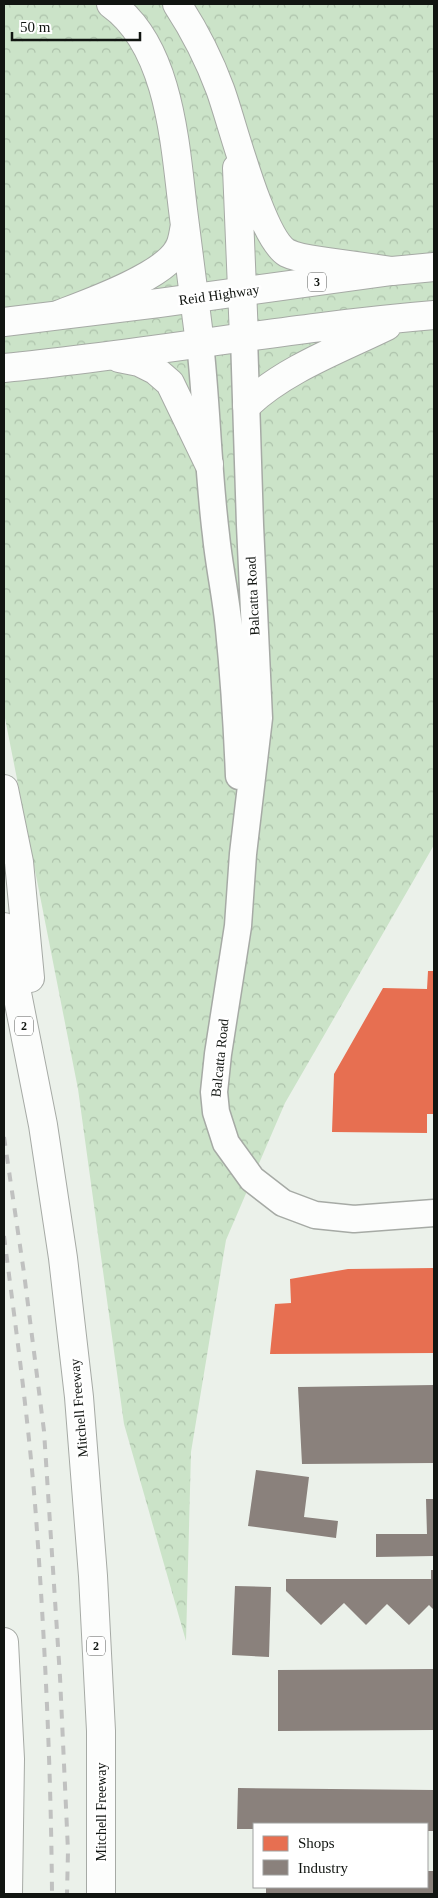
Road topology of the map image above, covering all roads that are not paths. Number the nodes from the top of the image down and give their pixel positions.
1 (111, 4) edge
2 (177, 4) edge
3 (237, 147) junction
4 (185, 223) junction
5 (434, 267) edge
6 (392, 271) junction
7 (241, 292) junction
8 (194, 299) junction
9 (60, 314) junction
10 (434, 315) edge
11 (404, 318) junction
12 (4, 322) edge
13 (244, 337) junction
14 (200, 343) junction
15 (111, 356) junction
16 (4, 368) edge
17 (247, 405) junction
18 (209, 464) junction
19 (4, 789) edge
20 (243, 854) junction
21 (4, 927) edge
22 (43, 1125) junction
23 (434, 1213) edge
24 (4, 1642) edge
25 (8, 1894) edge
26 (101, 1894) edge

1 - 4 highway
2 - 3 highway
3 - 6 highway
3 - 7 highway
4 - 8 highway
4 - 9 highway
5 - 6 highway, Reid Highway / 3
6 - 7 highway, Reid Highway / 3
7 - 8 highway, Reid Highway / 3
7 - 13 highway
8 - 9 highway, Reid Highway / 3
8 - 14 highway
9 - 12 highway, Reid Highway / 3
10 - 11 highway
11 - 13 highway
11 - 17 highway
13 - 14 highway
13 - 17 main road, Balcatta Road
14 - 15 highway
14 - 18 main road, Balcatta Road
15 - 16 highway
15 - 18 highway
17 - 20 main road, Balcatta Road
18 - 20 main road, Balcatta Road
19 - 22 highway
20 - 23 main road, Balcatta Road
21 - 22 highway, Mitchell Freeway / 2
22 - 26 highway, Mitchell Freeway / 2
24 - 25 highway

